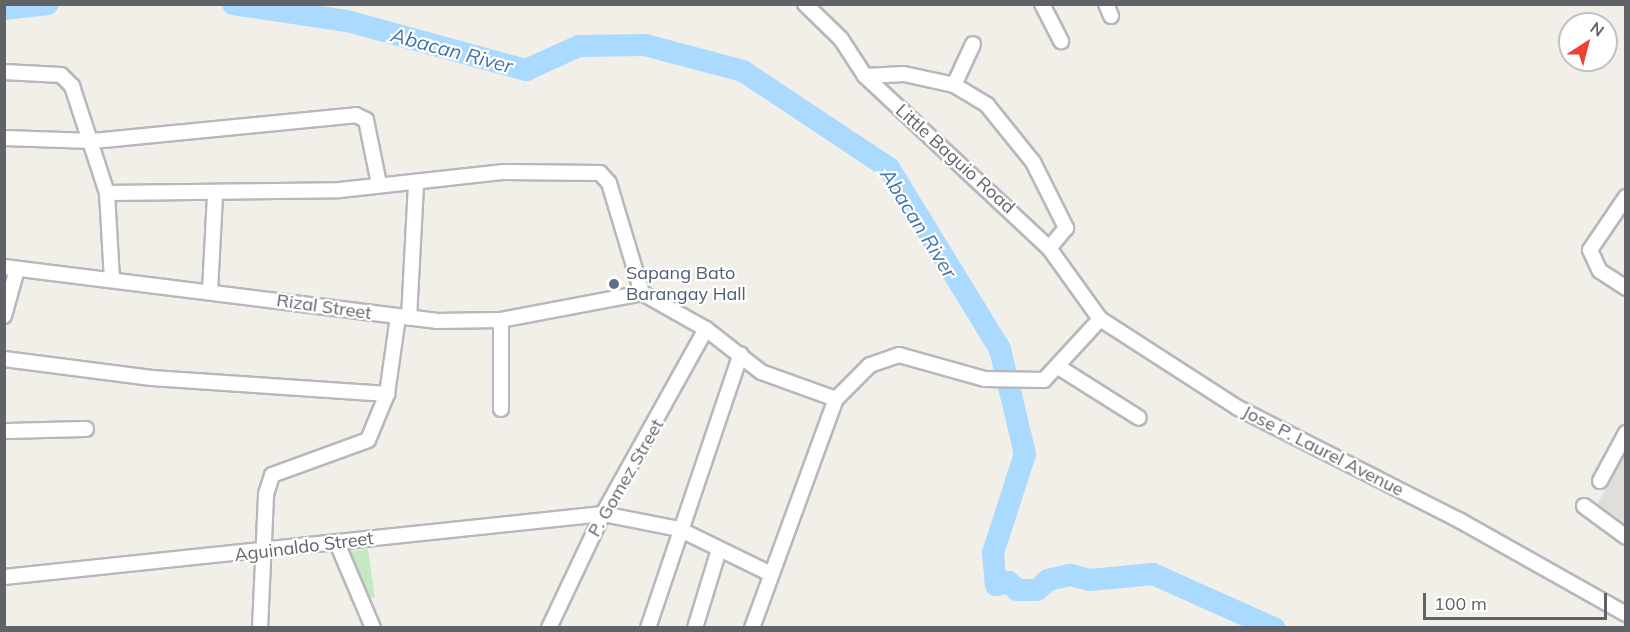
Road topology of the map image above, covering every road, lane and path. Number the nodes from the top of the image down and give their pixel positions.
1 (805, 4) edge
2 (1042, 4) edge
3 (1062, 41) dead end
4 (973, 44) dead end
5 (4, 72) edge
6 (865, 76) junction
7 (954, 85) junction
8 (4, 138) edge
9 (93, 141) junction
10 (379, 184) junction
11 (416, 184) junction
12 (107, 193) junction
13 (215, 195) junction
14 (1626, 197) edge
15 (1049, 249) junction
16 (11, 268) edge
17 (112, 280) junction
18 (1626, 288) edge
19 (210, 291) junction
20 (642, 293) junction
21 (4, 315) edge
22 (403, 318) junction
23 (1100, 319) junction
24 (501, 320) junction
25 (706, 329) junction
26 (741, 354) junction
27 (4, 359) edge
28 (1060, 368) junction
29 (387, 394) junction
30 (836, 399) junction
31 (501, 409) dead end
32 (1138, 418) dead end
33 (86, 429) dead end
34 (4, 430) edge
35 (1626, 433) edge
36 (1600, 481) dead end
37 (1584, 506) dead end
38 (603, 514) junction
39 (679, 530) junction
40 (1626, 537) edge
41 (337, 543) junction
42 (262, 552) junction
43 (718, 553) junction
44 (771, 574) junction
45 (4, 577) edge
46 (1626, 614) edge
47 (260, 627) edge
48 (374, 627) edge
49 (549, 627) edge
50 (648, 627) edge
51 (695, 627) edge
52 (752, 627) edge

1 - 6 street, Little Baguio Road
2 - 3 street
4 - 7 street
5 - 9 street
6 - 7 street
6 - 15 street, Little Baguio Road
7 - 15 street
8 - 9 street
9 - 10 street
9 - 12 street
10 - 11 street
10 - 13 street
11 - 20 street
11 - 22 street
12 - 13 street
12 - 17 street
13 - 19 street
14 - 18 street
15 - 23 street, Little Baguio Road
16 - 17 street, Rizal Street
16 - 21 street
17 - 19 street, Rizal Street
19 - 22 street, Rizal Street
20 - 24 street, Rizal Street
20 - 25 street
22 - 24 street, Rizal Street
22 - 29 street
23 - 28 street
23 - 46 street, Jose P. Laurel Avenue
24 - 31 street
25 - 26 street
25 - 38 street, P. Gomez Street
26 - 30 street
26 - 39 street
27 - 29 street
28 - 30 street
28 - 32 street
29 - 42 street
30 - 44 street
33 - 34 street
35 - 36 street
37 - 40 street
38 - 39 street, Aguinaldo Street
38 - 41 street, Aguinaldo Street
38 - 49 street, P. Gomez Street
39 - 43 street, Aguinaldo Street
39 - 50 street
41 - 42 street, Aguinaldo Street
41 - 48 street
42 - 45 street, Aguinaldo Street
42 - 47 street
43 - 44 street, Aguinaldo Street
43 - 51 street
44 - 52 street

